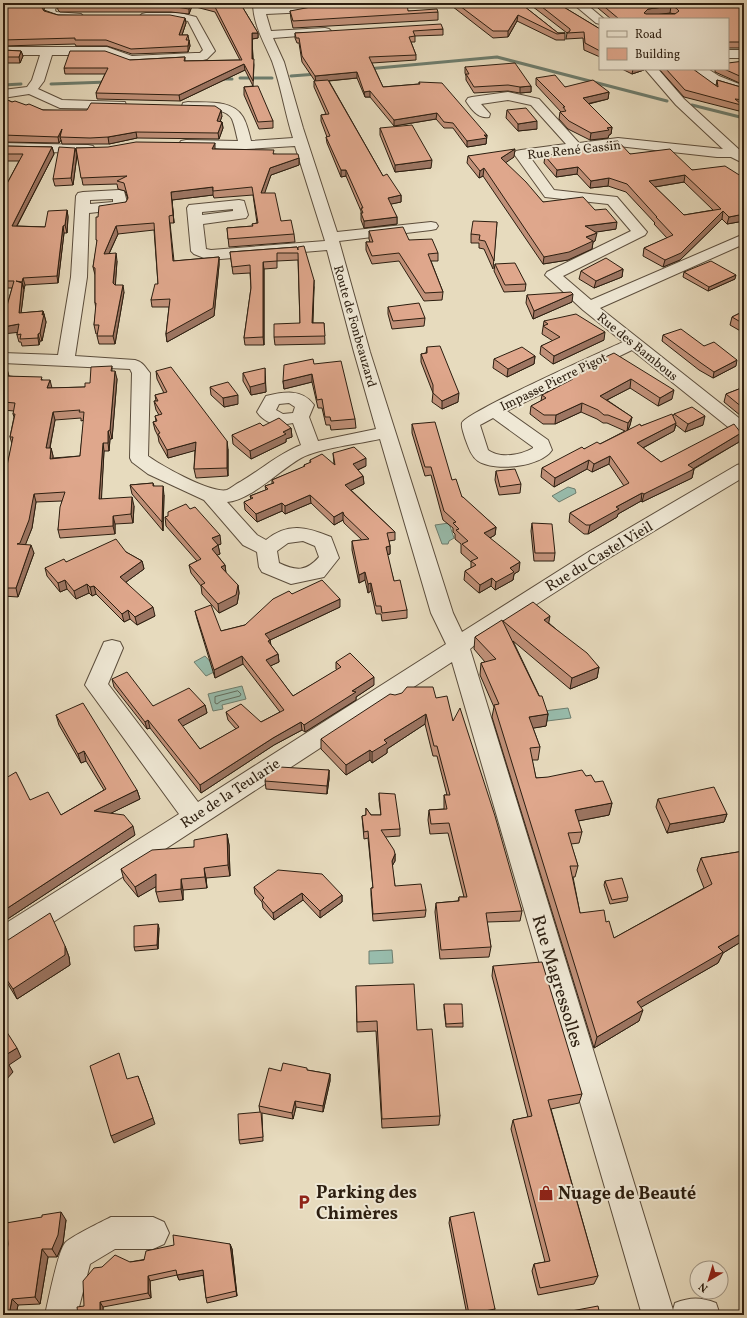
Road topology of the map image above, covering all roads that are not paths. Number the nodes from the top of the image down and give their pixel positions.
1 (52, 3) edge
2 (578, 3) edge
3 (259, 7) edge
4 (339, 7) edge
5 (85, 16) edge
6 (132, 16) edge
7 (599, 20) edge
8 (337, 32) edge
9 (267, 36) junction
10 (47, 51) junction
11 (3, 52) edge
12 (729, 54) edge
13 (744, 54) edge
14 (652, 70) edge
15 (702, 70) edge
16 (31, 90) junction
17 (744, 90) edge
18 (3, 94) edge
19 (131, 105) edge
20 (178, 106) edge
21 (484, 114) dead end
22 (172, 144) edge
23 (246, 145) junction
24 (3, 147) edge
25 (576, 147) junction
26 (302, 148) junction
27 (103, 149) edge
28 (739, 157) edge
29 (82, 209) dead end
30 (196, 220) dead end
31 (431, 226) dead end
32 (744, 238) edge
33 (332, 241) junction
34 (589, 307) junction
35 (634, 343) junction
36 (3, 358) edge
37 (66, 360) junction
38 (494, 410) dead end
39 (300, 417) dead end
40 (744, 431) edge
41 (387, 432) junction
42 (311, 448) junction
43 (744, 470) edge
44 (211, 496) junction
45 (267, 549) dead end
46 (458, 647) junction
47 (112, 648) dead end
48 (194, 816) junction
49 (3, 940) edge
50 (153, 1233) dead end
51 (61, 1315) edge
52 (658, 1315) edge
53 (687, 1315) edge
54 (704, 1315) edge

1 - 5 street
2 - 7 street
3 - 4 street
3 - 9 street, Route de Fonbeauzard
6 - 10 street
8 - 9 street
9 - 26 street, Route de Fonbeauzard
10 - 11 street
10 - 16 street
12 - 13 street
14 - 28 street
15 - 17 street
16 - 18 street
16 - 19 street
20 - 23 street
21 - 25 street
22 - 23 street
23 - 26 street
24 - 27 street
25 - 28 street, Rue René Cassin
25 - 34 street, Rue René Cassin
26 - 33 street, Route de Fonbeauzard
29 - 37 street
30 - 33 street
31 - 33 street
32 - 34 street, Rue des Bambous
33 - 41 street, Route de Fonbeauzard
34 - 35 street, Rue des Bambous
35 - 38 street, Impasse Pierre Pigot
35 - 40 street, Rue des Bambous
36 - 37 street
37 - 44 street
39 - 42 street
41 - 42 street
41 - 46 street, Route de Fonbeauzard
42 - 44 street
43 - 46 street, Rue du Castel Vieil
44 - 45 street
46 - 48 street, Rue de la Teularie
46 - 52 street, Rue Magressolles
47 - 48 street
48 - 49 street, Rue de la Teularie
50 - 51 street
53 - 54 street

